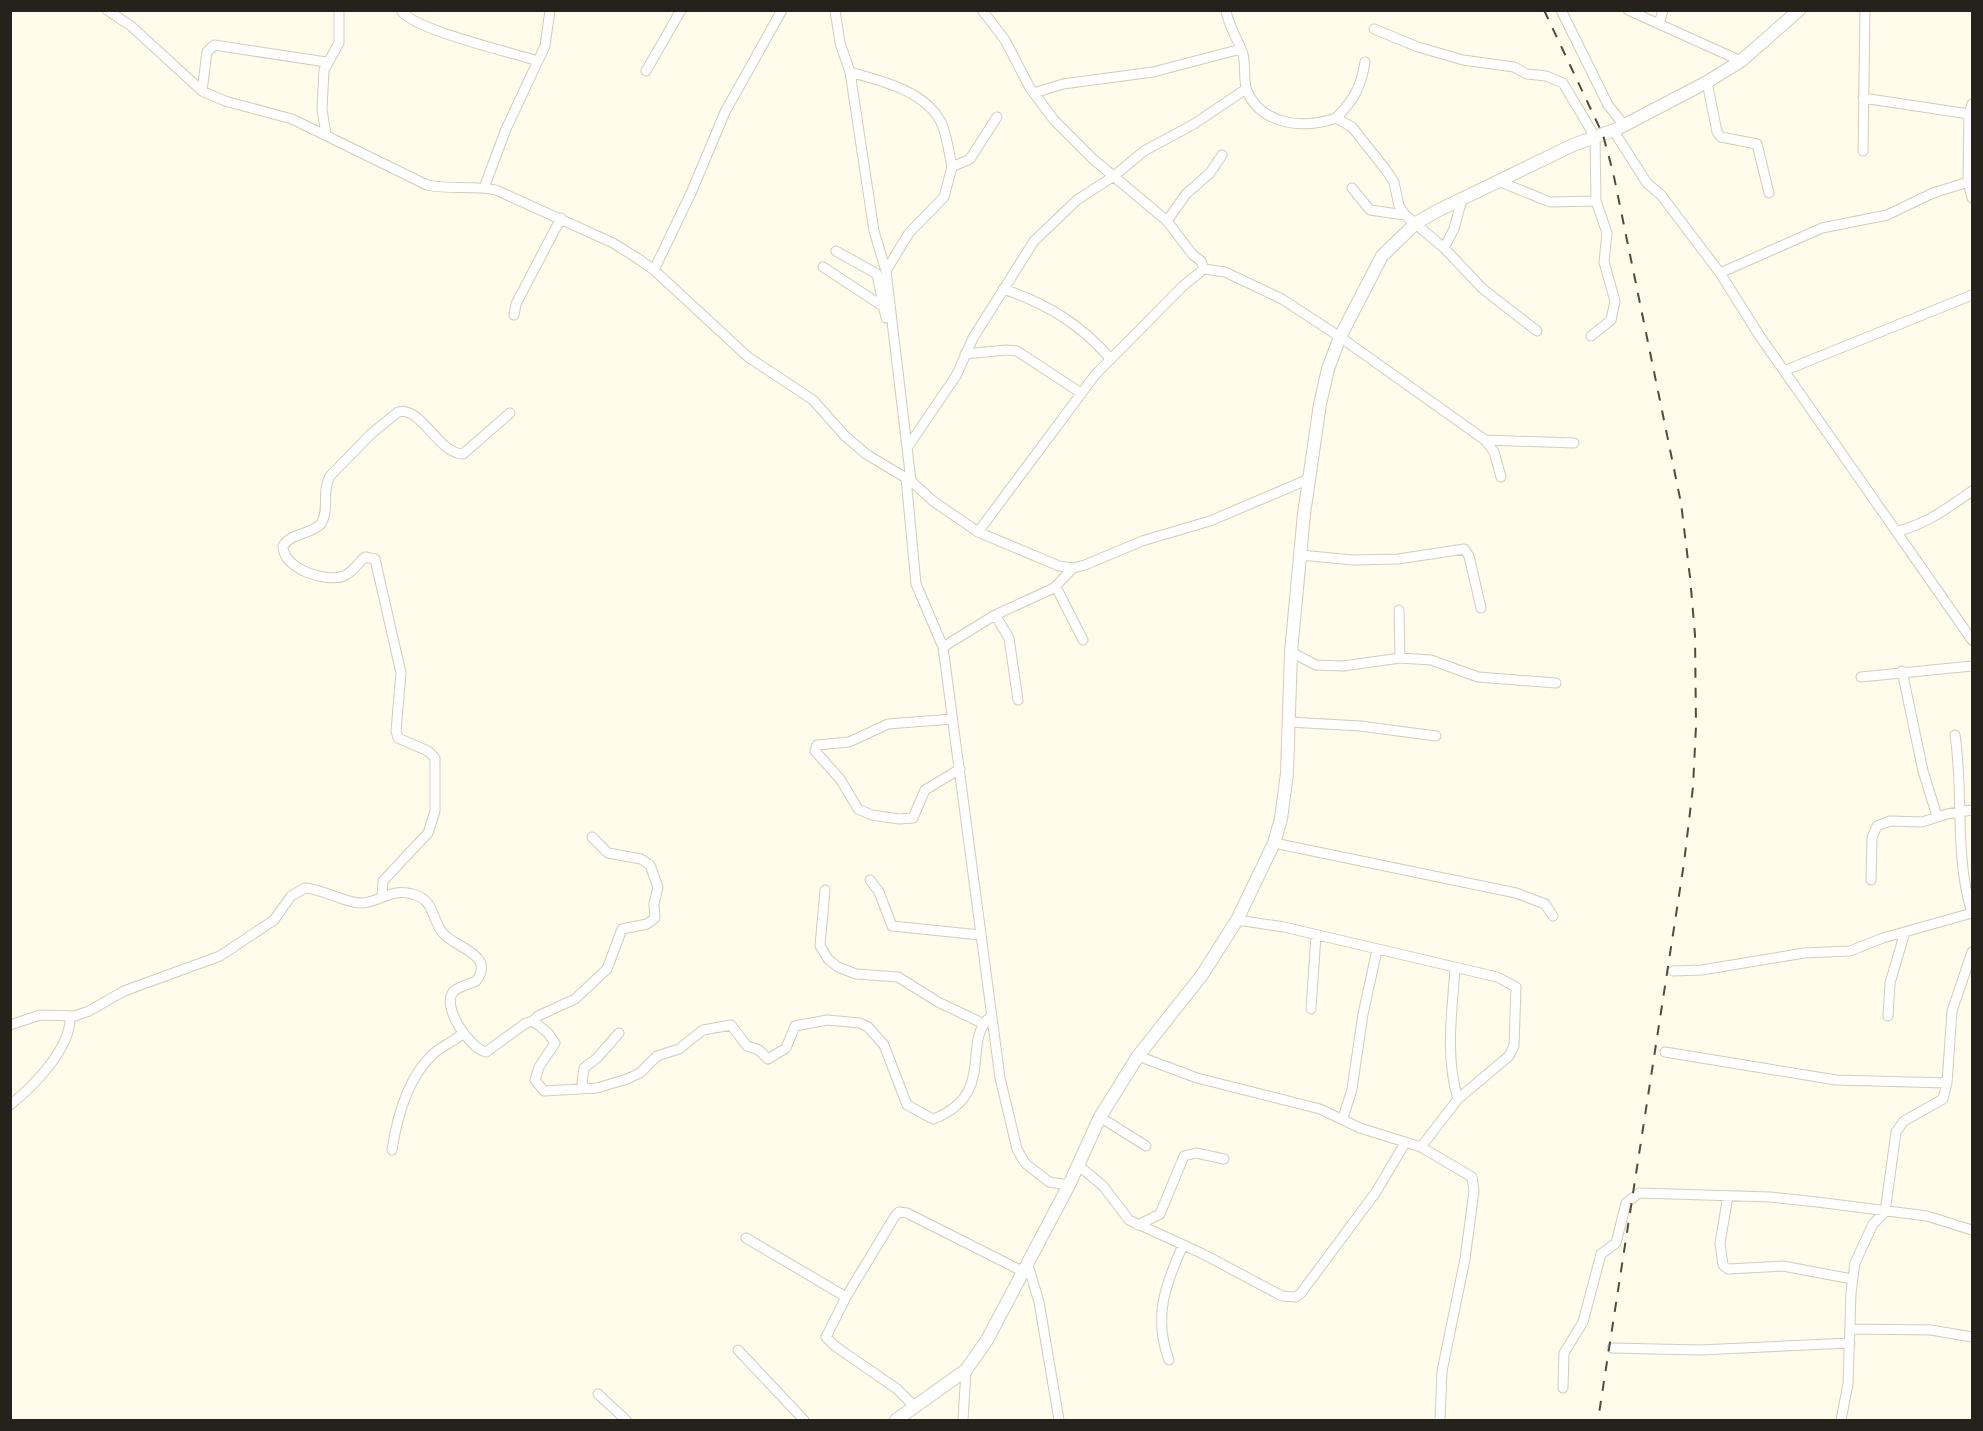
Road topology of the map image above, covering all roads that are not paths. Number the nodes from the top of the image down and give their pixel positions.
1 (107, 10) edge
2 (339, 10) edge
3 (401, 10) edge
4 (550, 10) edge
5 (681, 10) edge
6 (782, 10) edge
7 (835, 10) edge
8 (982, 10) edge
9 (1226, 10) edge
10 (1561, 10) edge
11 (1628, 10) edge
12 (1663, 10) edge
13 (1798, 10) edge
14 (1866, 10) edge
15 (1659, 24) junction
16 (1374, 30) dead end
17 (1241, 49) junction
18 (538, 61) junction
19 (1741, 61) junction
20 (326, 62) junction
21 (1365, 62) dead end
22 (646, 71) dead end
23 (850, 72) junction
24 (1707, 82) junction
25 (1246, 89) junction
26 (202, 91) junction
27 (1034, 93) junction
28 (1863, 98) junction
29 (1972, 104) edge
30 (1969, 114) junction
31 (997, 117) dead end
32 (1336, 118) junction
33 (1618, 128) junction
34 (326, 135) junction
35 (1595, 137) junction
36 (1863, 151) dead end
37 (1222, 155) dead end
38 (952, 167) junction
39 (1114, 176) junction
40 (1498, 181) junction
41 (1968, 182) junction
42 (484, 188) junction
43 (1353, 188) dead end
44 (1769, 194) dead end
45 (1972, 198) edge
46 (1462, 199) junction
47 (1596, 201) junction
48 (1405, 214) junction
49 (561, 218) junction
50 (1167, 221) junction
51 (1416, 223) junction
52 (1444, 248) junction
53 (837, 250) dead end
54 (823, 267) dead end
55 (1204, 269) junction
56 (654, 270) junction
57 (886, 271) junction
58 (1720, 273) junction
59 (1003, 290) junction
60 (1972, 295) edge
61 (884, 307) junction
62 (514, 315) dead end
63 (893, 330) junction
64 (1537, 331) dead end
65 (1591, 336) dead end
66 (1340, 337) junction
67 (965, 354) junction
68 (1110, 358) junction
69 (1786, 370) junction
70 (1081, 393) junction
71 (510, 413) dead end
72 (1485, 441) junction
73 (1574, 443) dead end
74 (909, 445) junction
75 (1501, 477) dead end
76 (909, 479) junction
77 (1309, 479) junction
78 (1972, 490) edge
79 (1898, 531) junction
80 (978, 532) junction
81 (1300, 555) junction
82 (1073, 568) junction
83 (1056, 586) junction
84 (1481, 608) dead end
85 (1400, 610) dead end
86 (995, 615) junction
87 (1083, 640) dead end
88 (1972, 640) edge
89 (943, 647) junction
90 (1291, 652) junction
91 (1400, 658) junction
92 (1972, 666) edge
93 (1902, 671) junction
94 (1861, 677) dead end
95 (1556, 683) dead end
96 (1018, 700) dead end
97 (952, 719) junction
98 (1289, 722) junction
99 (1955, 735) dead end
100 (1436, 736) dead end
101 (960, 769) junction
102 (1972, 810) edge
103 (1960, 813) junction
104 (1937, 816) junction
105 (592, 837) dead end
106 (1274, 843) junction
107 (870, 880) dead end
108 (1871, 880) dead end
109 (825, 890) dead end
110 (382, 896) junction
111 (1972, 913) edge
112 (1553, 916) dead end
113 (1237, 920) junction
114 (1905, 932) junction
115 (980, 935) junction
116 (1316, 935) junction
117 (1377, 950) junction
118 (1972, 952) edge
119 (1455, 969) junction
120 (1673, 971) dead end
121 (1311, 1009) dead end
122 (1888, 1016) dead end
123 (70, 1017) junction
124 (986, 1020) junction
125 (533, 1021) junction
126 (10, 1025) edge
127 (463, 1033) junction
128 (619, 1033) dead end
129 (1665, 1052) dead end
130 (1138, 1056) junction
131 (1947, 1083) junction
132 (585, 1088) junction
133 (1458, 1099) junction
134 (10, 1105) edge
135 (1100, 1118) junction
136 (1343, 1118) junction
137 (1405, 1143) junction
138 (1146, 1146) dead end
139 (1421, 1148) junction
140 (392, 1150) dead end
141 (1224, 1160) dead end
142 (1078, 1165) junction
143 (1069, 1185) junction
144 (1728, 1196) junction
145 (1885, 1212) junction
146 (1138, 1225) junction
147 (1972, 1230) edge
148 (746, 1238) dead end
149 (1183, 1245) junction
150 (1026, 1268) junction
151 (1852, 1279) junction
152 (846, 1297) junction
153 (1850, 1329) junction
154 (1972, 1337) edge
155 (1850, 1343) junction
156 (1612, 1348) dead end
157 (738, 1350) dead end
158 (1169, 1360) dead end
159 (966, 1370) junction
160 (1563, 1388) dead end
161 (598, 1394) dead end
162 (914, 1406) junction
163 (626, 1420) edge
164 (804, 1420) edge
165 (896, 1420) edge
166 (963, 1420) edge
167 (1059, 1420) edge
168 (1440, 1420) edge
169 (1841, 1420) edge

1 - 26 street
2 - 20 street
3 - 18 street
4 - 18 street
5 - 22 street
6 - 56 street
7 - 23 street
8 - 27 street
9 - 17 street
10 - 33 street
11 - 15 street
12 - 15 street
13 - 19 main road
14 - 28 street
15 - 19 street
16 - 35 street
17 - 25 street
17 - 27 street
18 - 42 street
19 - 24 main road
20 - 26 street
20 - 34 street
21 - 32 street
23 - 38 street
23 - 57 street
24 - 33 main road
24 - 44 street
25 - 32 street
25 - 39 street
26 - 34 street
27 - 39 street
28 - 30 street
28 - 36 street
29 - 30 street
30 - 41 street
31 - 38 street
32 - 48 street
33 - 35 main road
33 - 58 street
34 - 42 street
35 - 40 main road
35 - 47 street
37 - 50 street
38 - 57 street
39 - 50 street
39 - 59 street
40 - 46 main road
40 - 47 street
41 - 45 street
41 - 58 street
42 - 49 street
43 - 48 street
46 - 51 main road
46 - 52 street
47 - 65 street
48 - 51 street
49 - 56 street
49 - 62 street
50 - 55 street
51 - 52 street
51 - 66 main road
52 - 64 street
53 - 61 street
54 - 61 street
55 - 66 street
55 - 68 street
56 - 76 street
57 - 63 street
58 - 69 street
59 - 67 street
59 - 68 street
60 - 69 street
61 - 63 street
63 - 74 street
66 - 72 street
66 - 77 main road
67 - 70 street
67 - 74 street
68 - 70 street
69 - 79 street
70 - 80 street
71 - 110 street
72 - 73 street
72 - 75 street
74 - 76 street
76 - 80 street
76 - 89 street
77 - 81 main road
77 - 82 street
78 - 79 street
79 - 88 street
80 - 82 street
81 - 84 street
81 - 90 main road
82 - 83 street
83 - 86 street
83 - 87 street
85 - 91 street
86 - 89 street
86 - 96 street
89 - 97 street
90 - 91 street
90 - 98 main road
91 - 95 street
92 - 93 street
93 - 94 street
93 - 104 street
97 - 101 street
97 - 101 street
98 - 100 street
98 - 106 main road
99 - 103 street
101 - 115 street
102 - 103 street
103 - 104 street
103 - 111 street
104 - 108 street
105 - 125 street
106 - 112 street
106 - 113 main road
107 - 115 street
109 - 124 street
110 - 123 street
110 - 127 street
111 - 114 street
113 - 116 street
113 - 130 main road
114 - 120 street
114 - 122 street
115 - 124 street
116 - 117 street
116 - 121 street
117 - 119 street
117 - 136 street
118 - 131 street
119 - 133 street
119 - 133 street
123 - 126 street
123 - 134 street
124 - 132 street
124 - 143 street
125 - 127 street
125 - 132 street
127 - 140 street
128 - 132 street
129 - 131 street
130 - 135 main road
130 - 136 street
131 - 145 street
133 - 139 street
135 - 138 street
135 - 142 main road
136 - 137 street
137 - 139 street
137 - 149 street
139 - 168 street
141 - 146 street
142 - 143 main road
142 - 146 street
143 - 150 main road
144 - 145 street
144 - 151 street
144 - 160 street
145 - 147 street
145 - 151 street
146 - 149 street
148 - 152 street
149 - 158 street
150 - 152 street
150 - 159 main road
150 - 167 street
151 - 153 street
152 - 162 street
153 - 154 street
153 - 155 street
155 - 156 street
155 - 169 street
157 - 164 street
159 - 162 main road
159 - 166 street
161 - 163 street
162 - 165 main road

